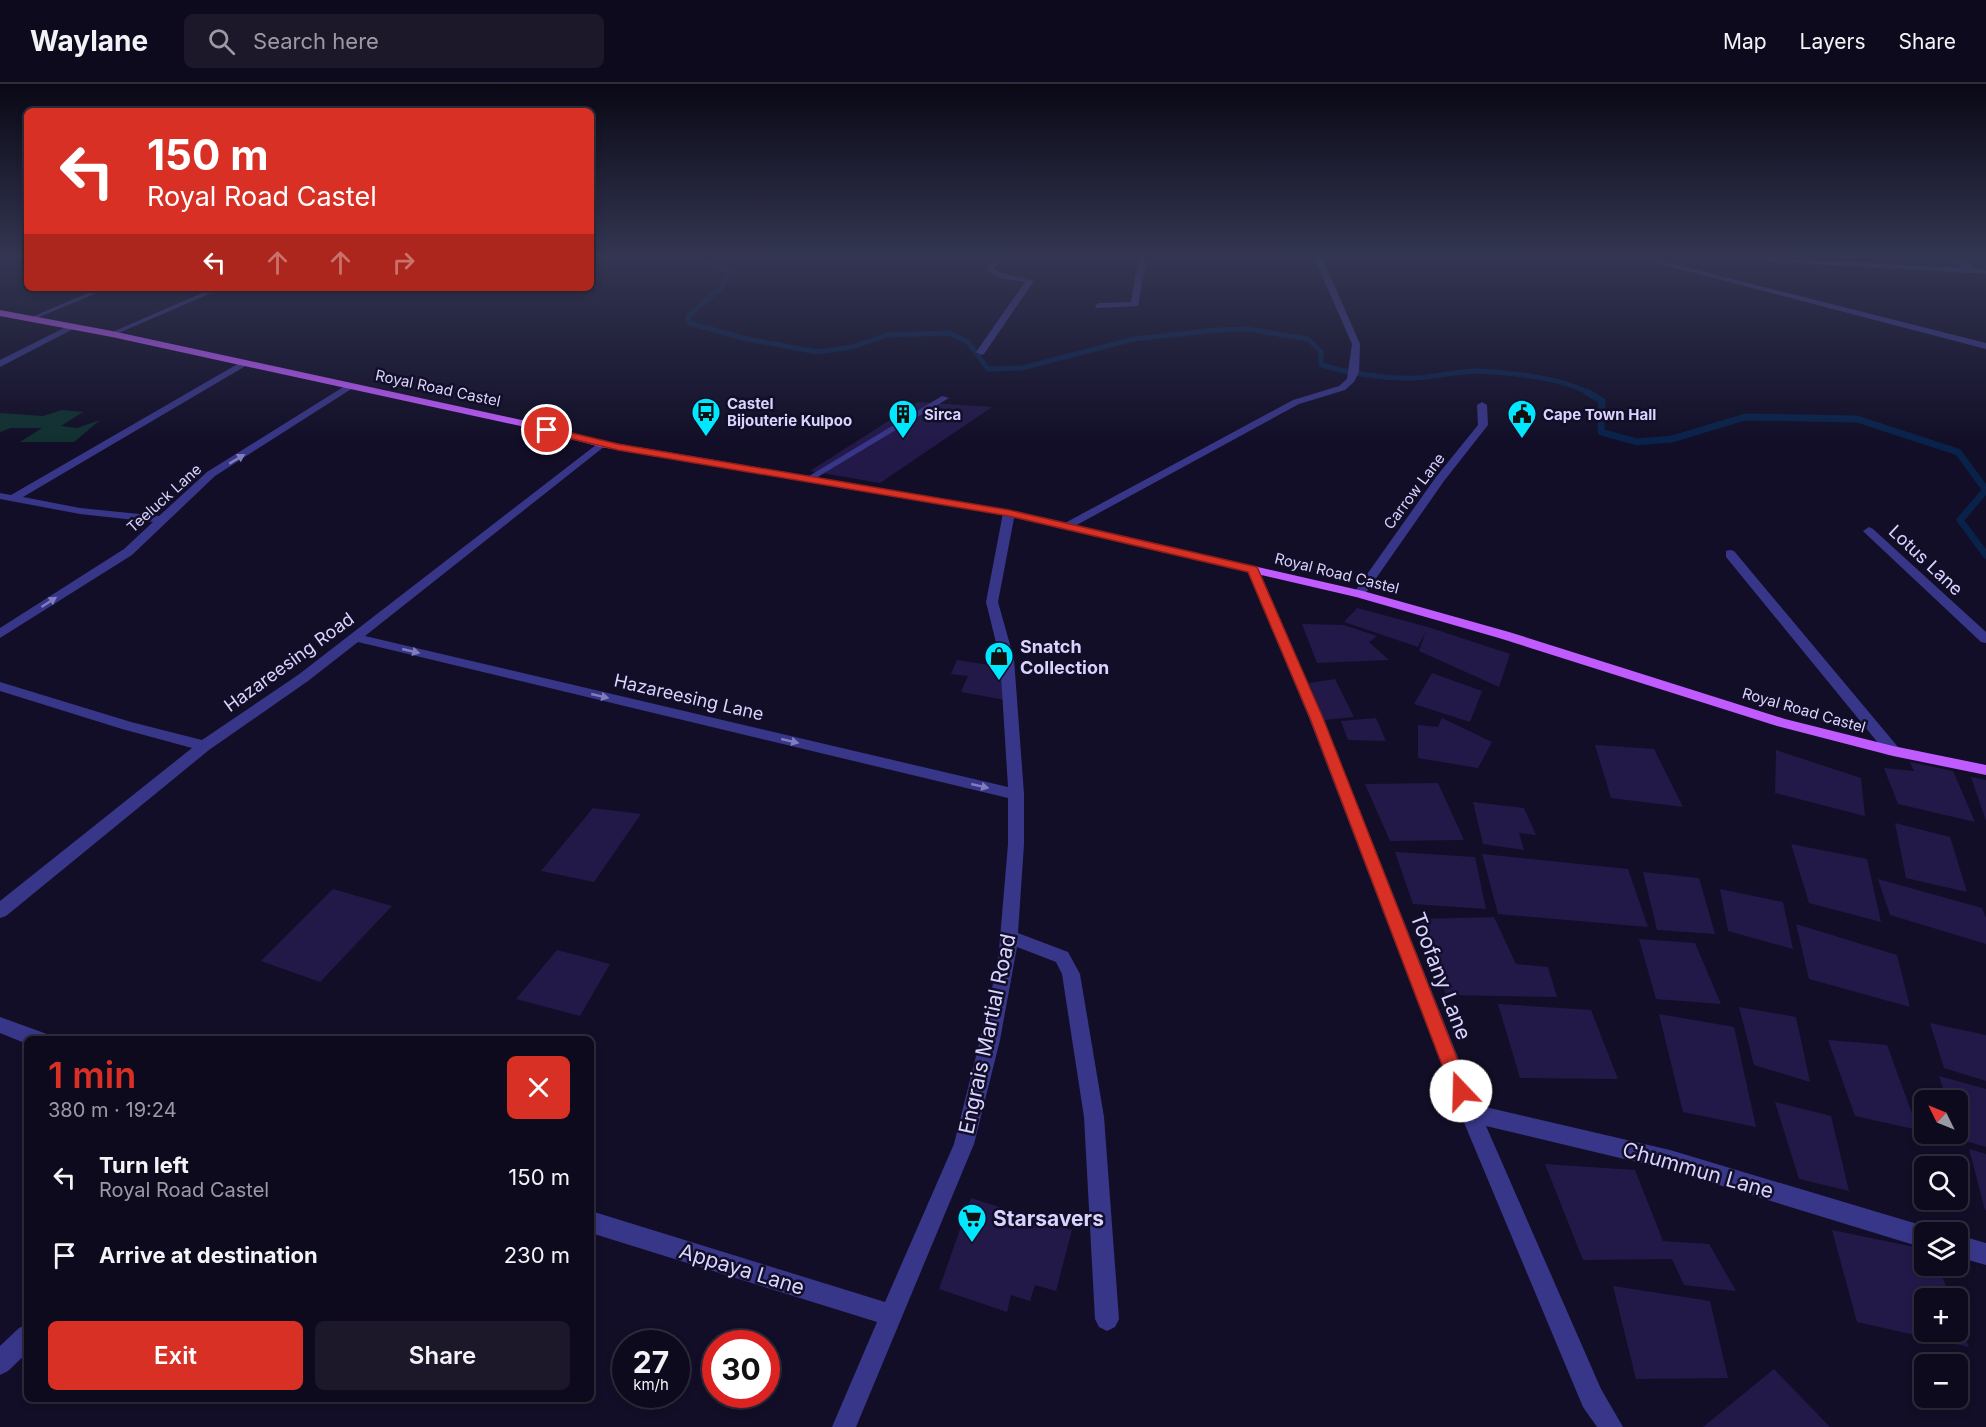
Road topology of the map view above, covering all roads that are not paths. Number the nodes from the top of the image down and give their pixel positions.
1 (23, 318) edge
2 (33, 318) edge
3 (150, 318) edge
4 (1005, 318) edge
5 (1344, 318) edge
6 (1875, 318) edge
7 (30, 319) junction
8 (73, 327) junction
9 (112, 334) junction
10 (1986, 346) edge
11 (981, 352) dead end
12 (0, 364) edge
13 (244, 364) junction
14 (351, 386) junction
15 (945, 398) dead end
16 (1482, 405) dead end
17 (601, 444) junction
18 (808, 479) junction
19 (0, 496) edge
20 (15, 498) junction
21 (1009, 513) junction
22 (163, 520) junction
23 (1069, 525) junction
24 (1869, 531) dead end
25 (1730, 554) dead end
26 (1253, 570) junction
27 (1359, 594) junction
28 (0, 634) edge
29 (354, 638) junction
30 (1986, 639) edge
31 (0, 686) edge
32 (204, 746) junction
33 (1893, 751) junction
34 (1986, 770) edge
35 (1016, 794) junction
36 (0, 910) edge
37 (1009, 937) junction
38 (0, 1025) edge
39 (29, 1036) edge
40 (1470, 1113) junction
41 (594, 1223) edge
42 (1914, 1234) edge
43 (1968, 1249) edge
44 (1986, 1254) edge
45 (892, 1316) junction
46 (1107, 1319) dead end
47 (24, 1339) edge
48 (0, 1363) edge
49 (844, 1427) edge
50 (1611, 1427) edge

1 - 7 main road, Royal Road Castel
2 - 7 lane
3 - 9 lane
4 - 11 street
5 - 23 street
6 - 10 street
7 - 8 main road, Royal Road Castel
8 - 9 main road, Royal Road Castel
8 - 12 street
9 - 13 main road, Royal Road Castel
13 - 14 main road, Royal Road Castel
13 - 20 street
14 - 17 main road, Royal Road Castel
22 -> 14 street, Teeluck Lane
15 - 18 lane
16 - 27 street, Carrow Lane
17 - 18 main road, Royal Road Castel
17 - 29 street, Hazareesing Road
18 - 21 main road, Royal Road Castel
19 - 20 street
20 - 22 street
21 - 23 main road, Royal Road Castel
21 - 35 street, Engrais Martial Road
28 -> 22 street, Teeluck Lane
23 - 26 main road, Royal Road Castel
24 - 30 street, Lotus Lane
25 - 33 street
26 - 27 main road, Royal Road Castel
26 - 40 street, Toofany Lane
27 - 33 main road, Royal Road Castel
29 - 32 street, Hazareesing Road
29 -> 35 street, Hazareesing Lane
31 - 32 street
32 - 36 street, Hazareesing Road
33 - 34 main road, Royal Road Castel
35 - 37 street, Engrais Martial Road
37 - 45 street, Engrais Martial Road
37 - 46 street
38 - 39 street
40 - 42 street, Chummun Lane
40 - 50 street, Toofany Lane
41 - 45 street, Appaya Lane
43 - 44 street
45 - 49 street, Engrais Martial Road
47 - 48 street

